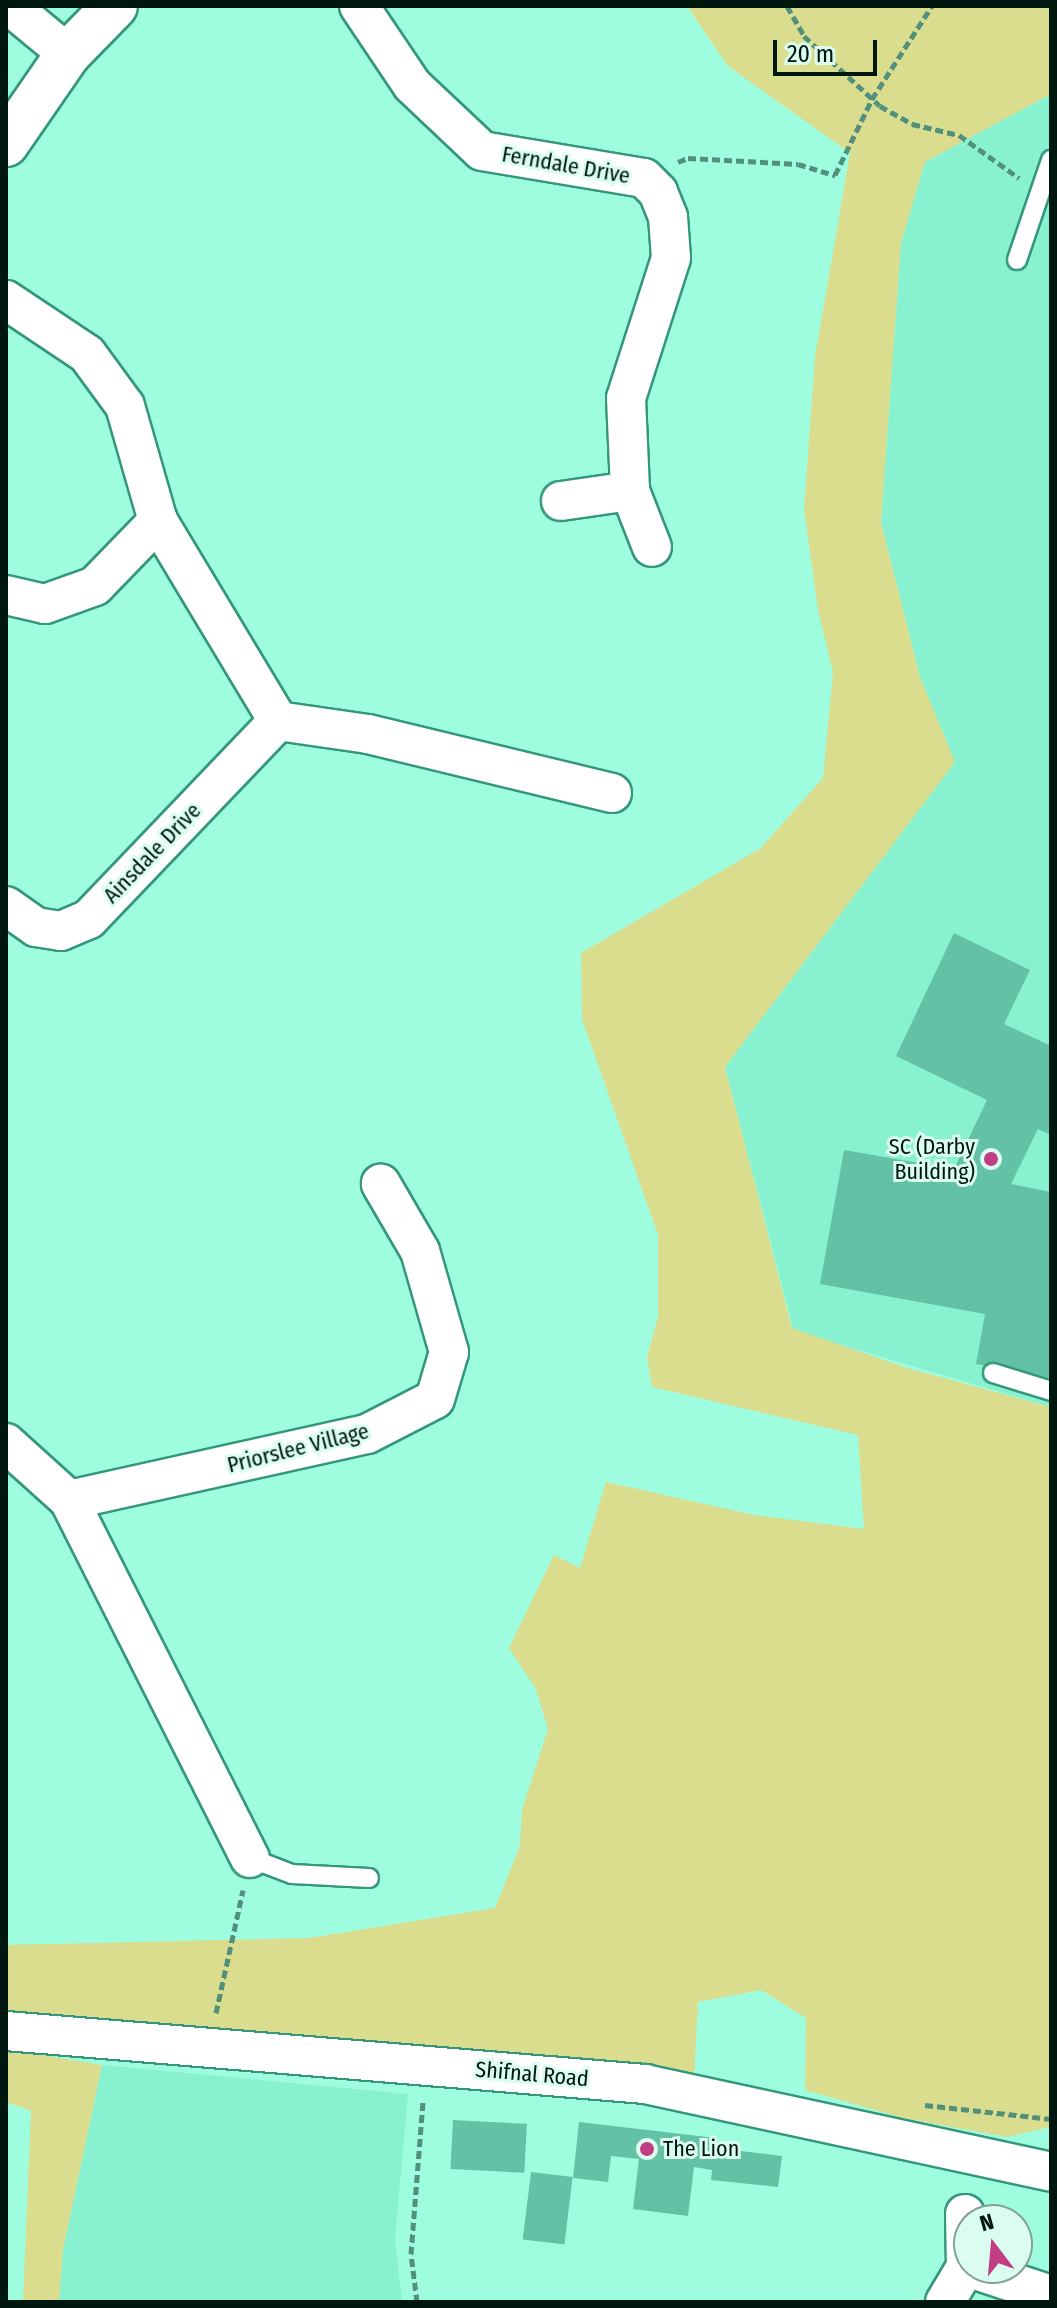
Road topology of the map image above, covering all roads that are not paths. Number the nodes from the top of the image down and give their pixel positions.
1 (10, 6) edge
2 (115, 6) edge
3 (359, 6) edge
4 (68, 54) junction
5 (6, 144) edge
6 (1051, 160) edge
7 (1048, 181) edge
8 (1017, 260) dead end
9 (6, 300) edge
10 (630, 491) junction
11 (561, 501) dead end
12 (158, 521) junction
13 (652, 547) dead end
14 (6, 595) edge
15 (278, 721) junction
16 (612, 793) dead end
17 (6, 906) edge
18 (381, 1184) dead end
19 (993, 1373) dead end
20 (1051, 1391) edge
21 (6, 1443) edge
22 (69, 1500) junction
23 (250, 1858) joint
24 (369, 1878) dead end
25 (6, 2031) edge
26 (1051, 2172) edge
27 (956, 2284) edge
28 (1018, 2284) edge
29 (1051, 2295) edge
30 (945, 2302) edge

1 - 4 street
2 - 4 street
3 - 10 street, Ferndale Drive
4 - 5 street
6 - 7 lane
7 - 8 lane
9 - 12 street
10 - 11 street
10 - 13 street, Ferndale Drive
12 - 14 street
12 - 15 street
15 - 16 street
15 - 17 street, Ainsdale Drive
18 - 22 street, Priorslee Village
19 - 20 lane
21 - 22 street
22 - 23 street
23 - 24 lane
25 - 26 street, Shifnal Road
27 - 30 street
28 - 29 street

